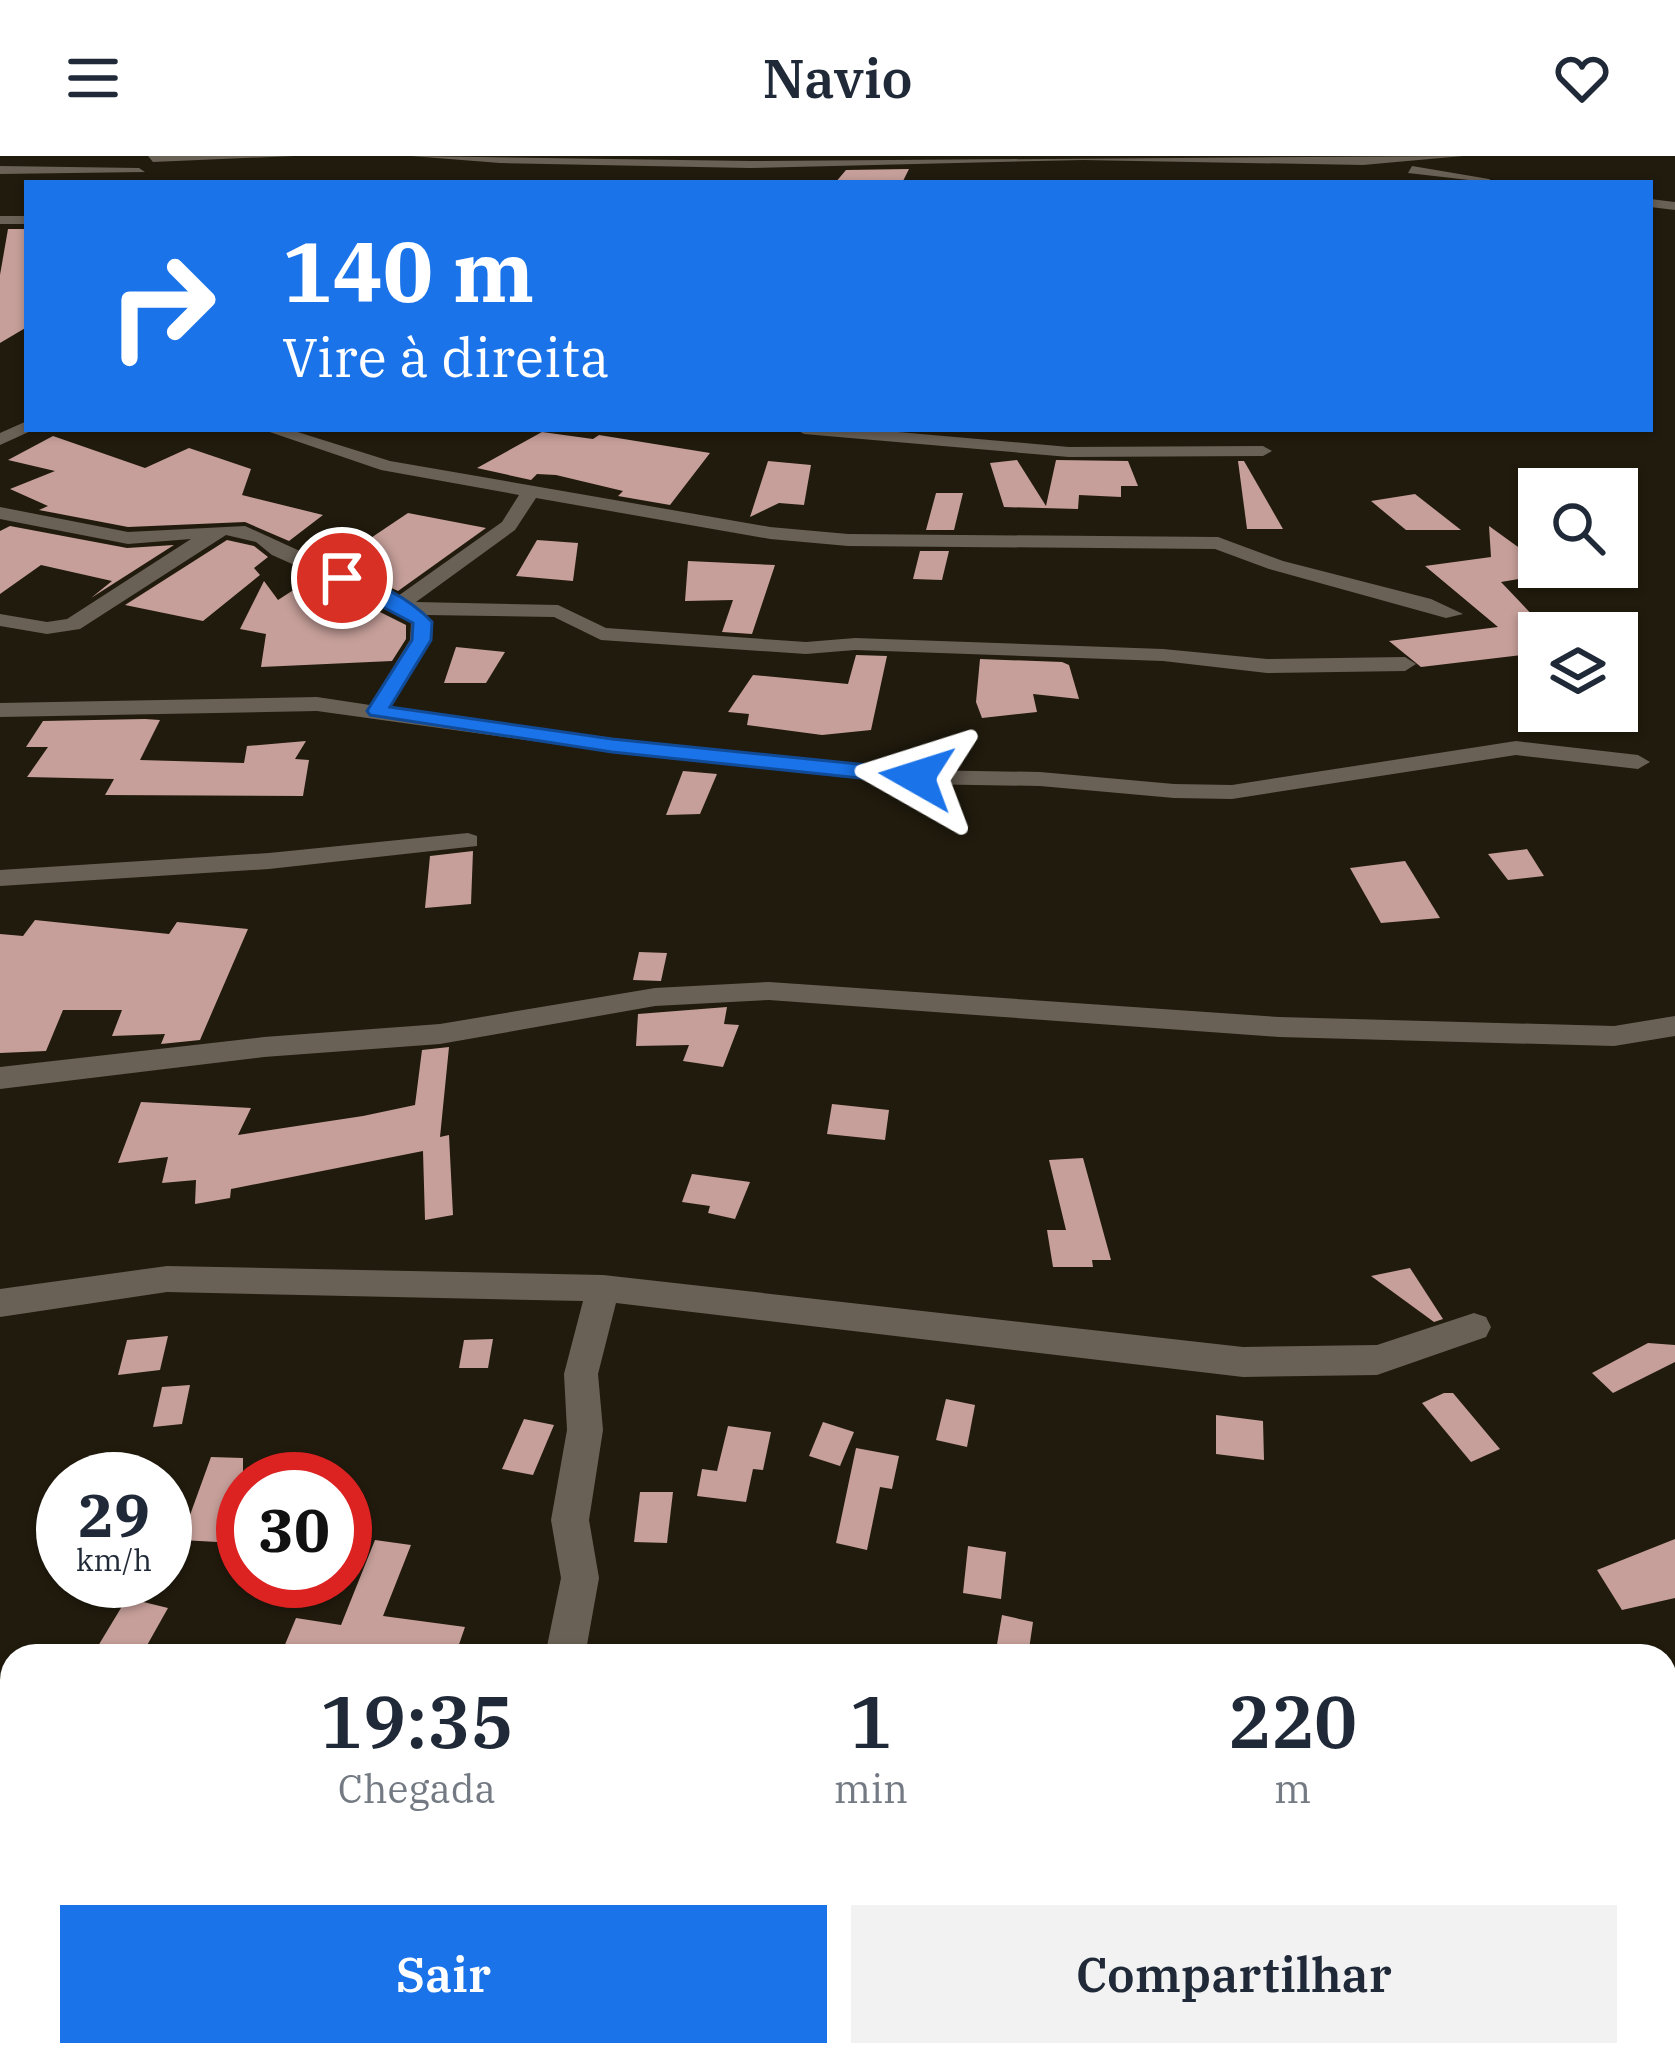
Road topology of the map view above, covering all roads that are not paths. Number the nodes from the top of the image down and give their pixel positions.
1 (49, 156) edge
2 (288, 156) edge
3 (417, 156) edge
4 (1083, 156) edge
5 (1456, 156) edge
6 (154, 157) edge
7 (643, 160) edge
8 (1389, 163) junction
9 (0, 170) edge
10 (36, 171) junction
11 (134, 178) edge
12 (1474, 180) edge
13 (279, 432) edge
14 (839, 432) edge
15 (1263, 451) dead end
16 (530, 494) junction
17 (0, 513) edge
18 (220, 530) junction
19 (404, 607) junction
20 (1453, 614) dead end
21 (0, 620) edge
22 (1406, 664) dead end
23 (0, 710) edge
24 (377, 711) junction
25 (1638, 762) dead end
26 (468, 841) dead end
27 (0, 878) edge
28 (1675, 1026) edge
29 (0, 1078) edge
30 (603, 1288) junction
31 (0, 1303) edge
32 (1474, 1327) dead end
33 (567, 1644) edge

1 - 10 street
2 - 6 street
3 - 7 street
4 - 7 street
4 - 8 street
5 - 8 street
6 - 11 street
8 - 12 street
9 - 10 street
10 - 11 street
13 - 16 street
14 - 15 street
16 - 19 street
16 - 20 street
17 - 18 street
18 - 19 street
18 - 21 street
19 - 22 street
19 - 24 street
23 - 24 street
24 - 25 street
26 - 27 street
28 - 29 street
30 - 31 street
30 - 32 street
30 - 33 street

